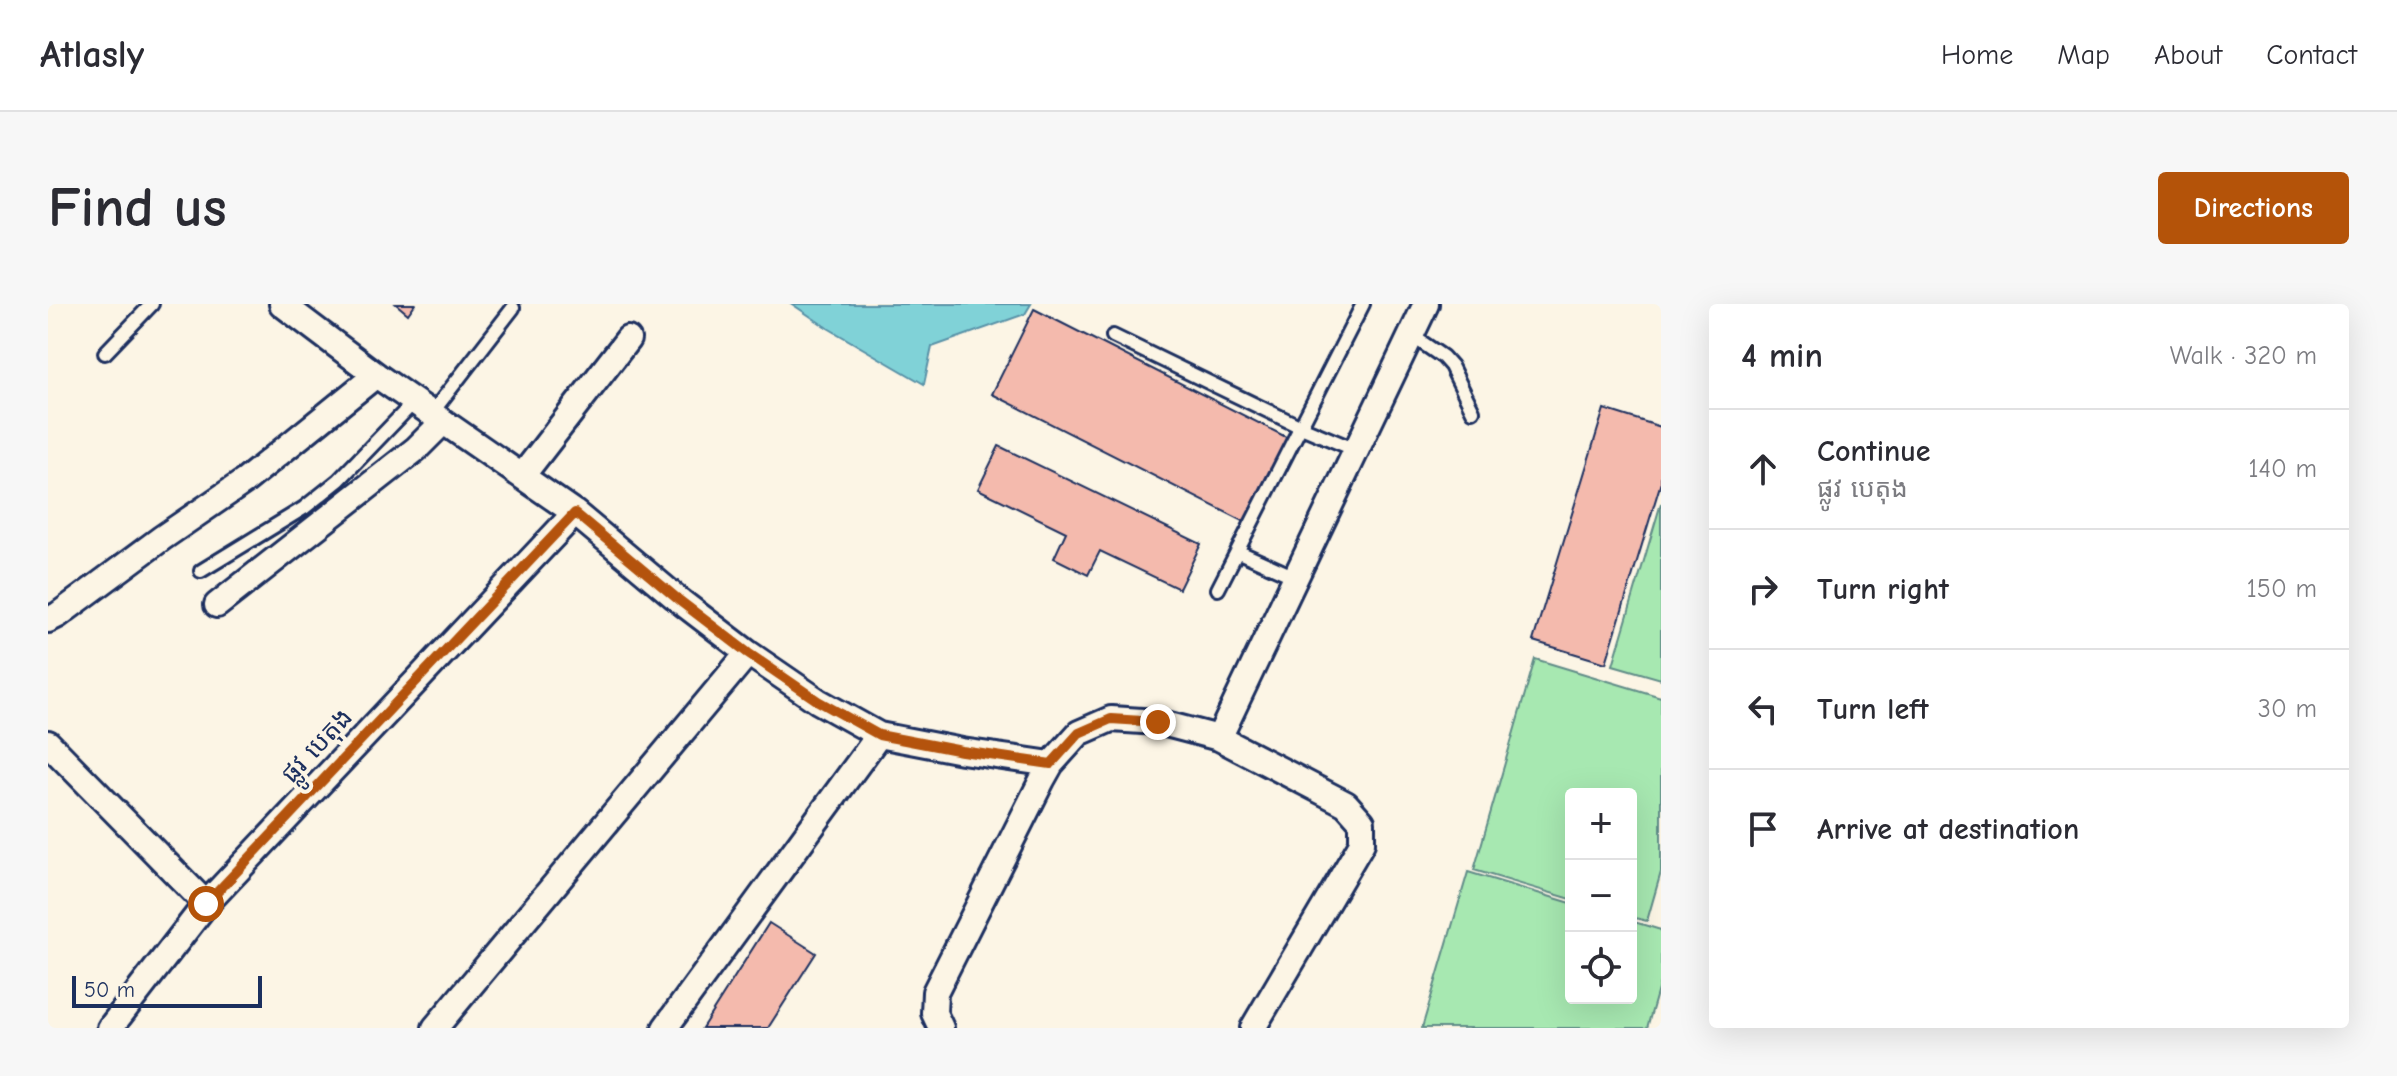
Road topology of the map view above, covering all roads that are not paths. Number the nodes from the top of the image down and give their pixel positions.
1 (152, 304) edge
2 (282, 304) edge
3 (1363, 304) edge
4 (1426, 304) edge
5 (513, 308) dead end
6 (1411, 335) junction
7 (1113, 336) dead end
8 (628, 339) dead end
9 (105, 353) dead end
10 (376, 375) junction
11 (1473, 411) dead end
12 (429, 412) junction
13 (1301, 427) junction
14 (1356, 450) junction
15 (522, 476) junction
16 (575, 513) junction
17 (1239, 552) junction
18 (201, 571) dead end
19 (1295, 577) junction
20 (1218, 589) dead end
21 (217, 605) dead end
22 (48, 620) edge
23 (748, 653) junction
24 (879, 735) junction
25 (1219, 738) junction
26 (48, 743) edge
27 (1051, 764) junction
28 (206, 904) junction
29 (110, 1028) edge
30 (435, 1028) edge
31 (665, 1028) edge
32 (941, 1028) edge
33 (1253, 1028) edge

1 - 9 lane
2 - 10 street
3 - 13 lane
4 - 6 street
5 - 12 lane
6 - 11 lane
6 - 14 street
7 - 13 lane
8 - 15 street
10 - 12 street
10 - 22 street
12 - 15 street
12 - 18 lane
12 - 21 street
13 - 14 lane
13 - 17 lane
14 - 19 street
15 - 16 street
16 - 23 street
16 - 28 street, ផ្លូវ បេតុង
17 - 19 lane
17 - 20 lane
19 - 25 street
23 - 24 street
23 - 30 street
24 - 27 street
24 - 31 street
25 - 27 street
25 - 33 street
26 - 28 street
27 - 32 street
28 - 29 street, ផ្លូវ បេតុង

